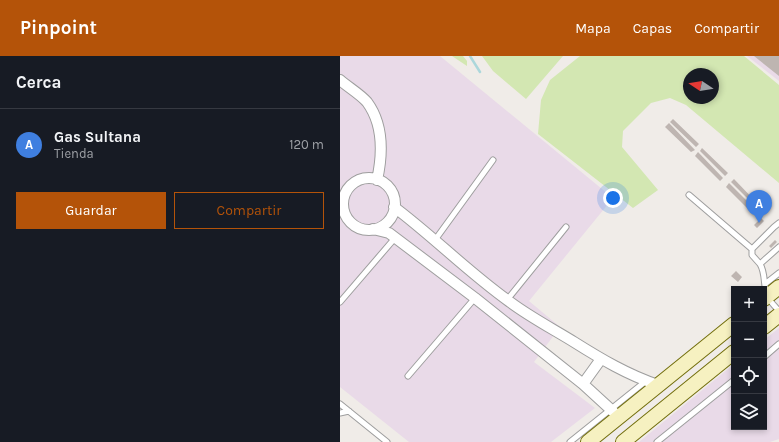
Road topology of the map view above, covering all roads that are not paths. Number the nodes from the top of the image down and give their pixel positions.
1 (340, 80) edge
2 (493, 160) dead end
3 (378, 180) junction
4 (689, 195) dead end
5 (394, 207) junction
6 (343, 215) edge
7 (779, 223) edge
8 (566, 227) dead end
9 (373, 229) junction
10 (395, 238) junction
11 (435, 240) junction
12 (779, 247) edge
13 (752, 249) junction
14 (760, 264) junction
15 (779, 273) edge
16 (765, 286) edge
17 (779, 287) edge
18 (767, 291) edge
19 (767, 293) edge
20 (767, 294) edge
21 (475, 298) junction
22 (507, 300) junction
23 (340, 302) edge
24 (779, 311) edge
25 (779, 315) edge
26 (767, 325) edge
27 (731, 326) edge
28 (778, 348) edge
29 (731, 354) edge
30 (767, 354) edge
31 (601, 359) junction
32 (408, 376) dead end
33 (731, 382) edge
34 (652, 383) junction
35 (583, 384) junction
36 (340, 404) edge
37 (349, 411) junction
38 (340, 413) edge
39 (615, 413) junction
40 (387, 442) edge
41 (570, 442) edge
42 (588, 442) edge
43 (623, 442) edge
44 (657, 442) edge

1 - 3 street
2 - 11 lane
3 - 5 street
3 - 6 street
4 - 13 lane
5 - 9 street
5 - 11 street
6 - 9 street
7 - 13 lane
8 - 22 lane
9 - 10 street
10 - 21 street
10 - 23 lane
11 - 22 street
12 - 14 lane
13 - 14 lane
14 - 16 lane
15 - 18 lane
17 - 19 main road
20 - 24 lane
21 - 32 lane
21 - 35 street
22 - 31 street
25 - 26 main road
27 - 34 main road
28 - 30 lane
29 - 43 main road
31 - 34 street
31 - 35 street
33 - 44 lane
34 - 39 main road
35 - 39 street
36 - 37 lane
37 - 38 lane
37 - 40 lane
39 - 41 lane
39 - 42 main road

